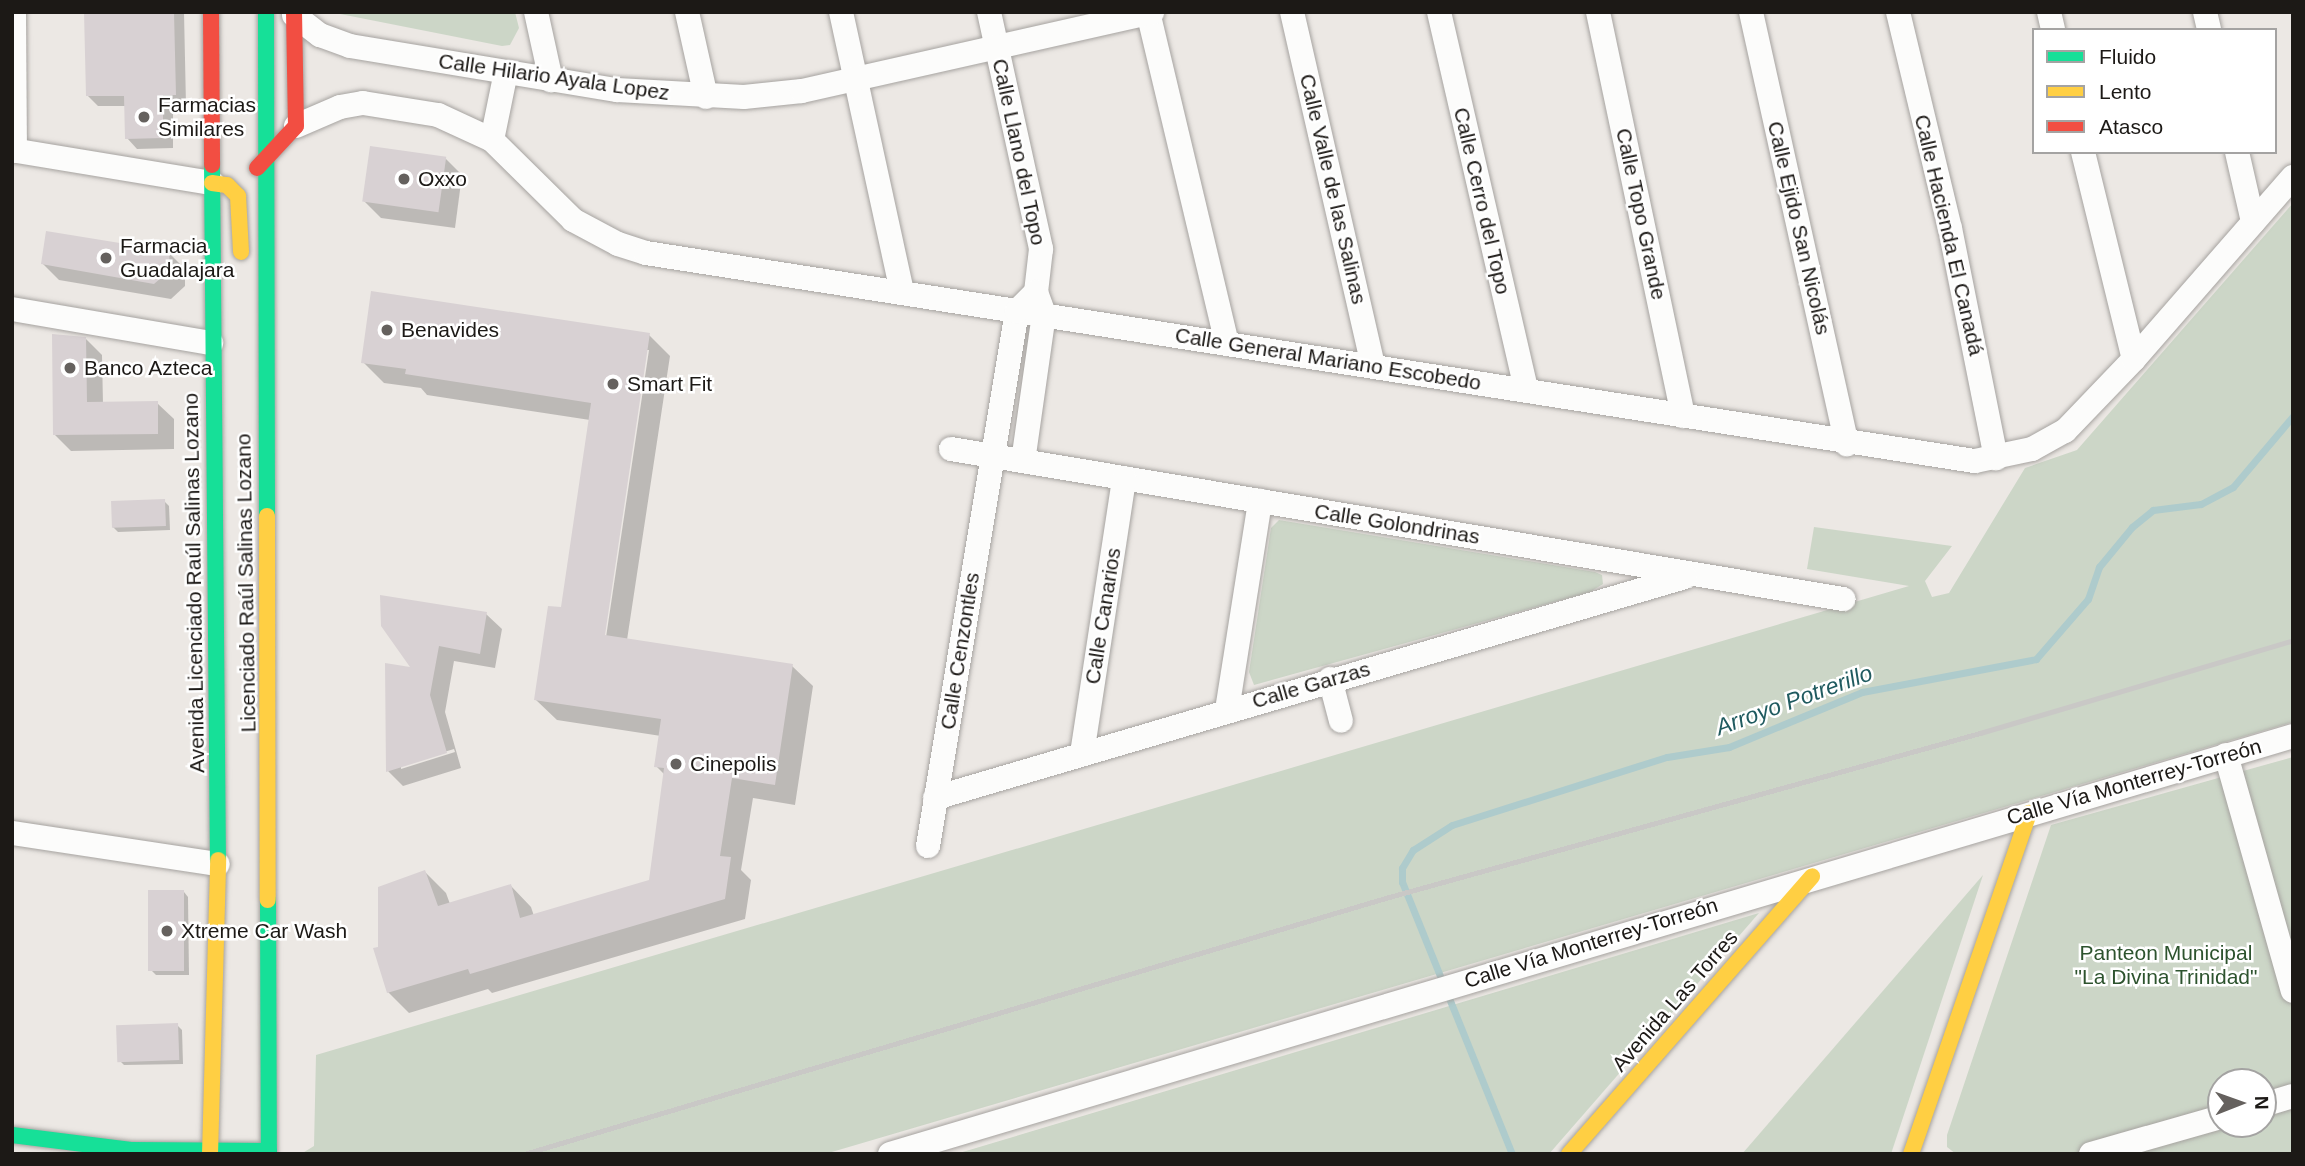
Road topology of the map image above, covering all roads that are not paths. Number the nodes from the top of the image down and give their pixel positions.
1 (13, 12) edge
2 (211, 12) edge
3 (266, 12) edge
4 (536, 12) edge
5 (687, 12) edge
6 (841, 12) edge
7 (989, 12) edge
8 (1292, 12) edge
9 (1439, 12) edge
10 (1598, 12) edge
11 (1751, 12) edge
12 (1898, 12) edge
13 (1149, 13) edge
14 (294, 14) edge
15 (997, 49) junction
16 (506, 72) junction
17 (855, 79) junction
18 (551, 80) junction
19 (706, 97) junction
20 (296, 126) junction
21 (492, 140) junction
22 (14, 150) edge
23 (212, 153) junction
24 (2083, 154) edge
25 (2237, 154) edge
26 (265, 162) junction
27 (2293, 177) edge
28 (212, 183) junction
29 (2253, 222) junction
30 (242, 272) dead end
31 (902, 291) junction
32 (1040, 303) junction
33 (12, 309) edge
34 (1017, 311) junction
35 (211, 343) junction
36 (1227, 344) junction
37 (2134, 359) junction
38 (1373, 366) junction
39 (250, 389) dead end
40 (1526, 390) junction
41 (264, 403) junction
42 (1683, 416) junction
43 (1847, 443) junction
44 (951, 449) dead end
45 (992, 456) junction
46 (1996, 458) junction
47 (1023, 461) junction
48 (1124, 478) junction
49 (1260, 501) junction
50 (1689, 576) junction
51 (1843, 599) dead end
52 (1330, 679) junction
53 (1227, 710) junction
54 (1341, 721) dead end
55 (2293, 736) edge
56 (1082, 754) junction
57 (2226, 755) junction
58 (935, 798) junction
59 (2029, 813) junction
60 (12, 833) edge
61 (928, 846) dead end
62 (218, 864) junction
63 (1812, 876) junction
64 (2293, 991) edge
65 (2207, 1120) edge
66 (12, 1135) edge
67 (269, 1152) edge
68 (210, 1153) edge
69 (890, 1154) edge
70 (1569, 1154) edge
71 (1911, 1154) edge
72 (2091, 1154) edge

1 - 22 street
2 - 23 main road, Avenida Licenciado Raúl Salinas Lozano
3 - 26 main road, Licenciado Raúl Salinas Lozano
4 - 18 street
5 - 19 street
6 - 17 street
7 - 15 street, Calle Llano del Topo
8 - 38 street, Calle Valle de las Salinas
9 - 40 street, Calle Cerro del Topo
10 - 42 street, Calle Topo Grande
11 - 43 street, Calle Ejido San Nicolás
12 - 46 street, Calle Hacienda El Canadá
13 - 15 street, Calle Hilario Ayala Lopez
13 - 36 street
14 - 16 street, Calle Hilario Ayala Lopez
14 - 20 main road
15 - 17 street, Calle Hilario Ayala Lopez
15 - 32 street, Calle Llano del Topo
16 - 18 street, Calle Hilario Ayala Lopez
16 - 21 street
17 - 19 street, Calle Hilario Ayala Lopez
17 - 31 street
18 - 19 street, Calle Hilario Ayala Lopez
20 - 21 street, Calle General Mariano Escobedo
20 - 26 main road
21 - 31 street, Calle General Mariano Escobedo
22 - 28 street
23 - 26 main road
23 - 28 main road, Avenida Licenciado Raúl Salinas Lozano
24 - 37 street
25 - 29 street
26 - 41 main road, Licenciado Raúl Salinas Lozano
27 - 29 street, Calle General Mariano Escobedo
28 - 30 main road
28 - 35 main road, Avenida Licenciado Raúl Salinas Lozano
29 - 37 street, Calle General Mariano Escobedo
31 - 34 street, Calle General Mariano Escobedo
32 - 34 street, Calle General Mariano Escobedo
32 - 36 street, Calle General Mariano Escobedo
32 - 47 street, Calle Llano del Topo
33 - 35 street
34 - 45 street, Calle Cenzontles
35 - 62 main road, Avenida Licenciado Raúl Salinas Lozano
36 - 38 street, Calle General Mariano Escobedo
37 - 46 street, Calle General Mariano Escobedo
38 - 40 street, Calle General Mariano Escobedo
39 - 41 main road
40 - 42 street, Calle General Mariano Escobedo
41 - 67 main road, Licenciado Raúl Salinas Lozano
42 - 43 street, Calle General Mariano Escobedo
43 - 46 street, Calle General Mariano Escobedo
44 - 45 street, Calle Golondrinas
45 - 47 street, Calle Golondrinas
45 - 58 street, Calle Cenzontles
47 - 48 street, Calle Golondrinas
48 - 49 street, Calle Golondrinas
48 - 56 street, Calle Canarios
49 - 50 street, Calle Golondrinas
49 - 53 street
50 - 51 street, Calle Golondrinas
50 - 52 street, Calle Garzas
52 - 53 street, Calle Garzas
52 - 54 street
53 - 56 street, Calle Garzas
55 - 57 street, Calle Vía Monterrey-Torreón
56 - 58 street, Calle Garzas
57 - 59 street, Calle Vía Monterrey-Torreón
57 - 64 street
58 - 61 street, Calle Cenzontles
59 - 63 street, Calle Vía Monterrey-Torreón
59 - 71 main road
60 - 62 street
62 - 68 main road, Avenida Licenciado Raúl Salinas Lozano
63 - 69 street, Calle Vía Monterrey-Torreón
63 - 70 main road, Avenida Las Torres
65 - 72 street
66 - 68 main road
67 - 68 main road

